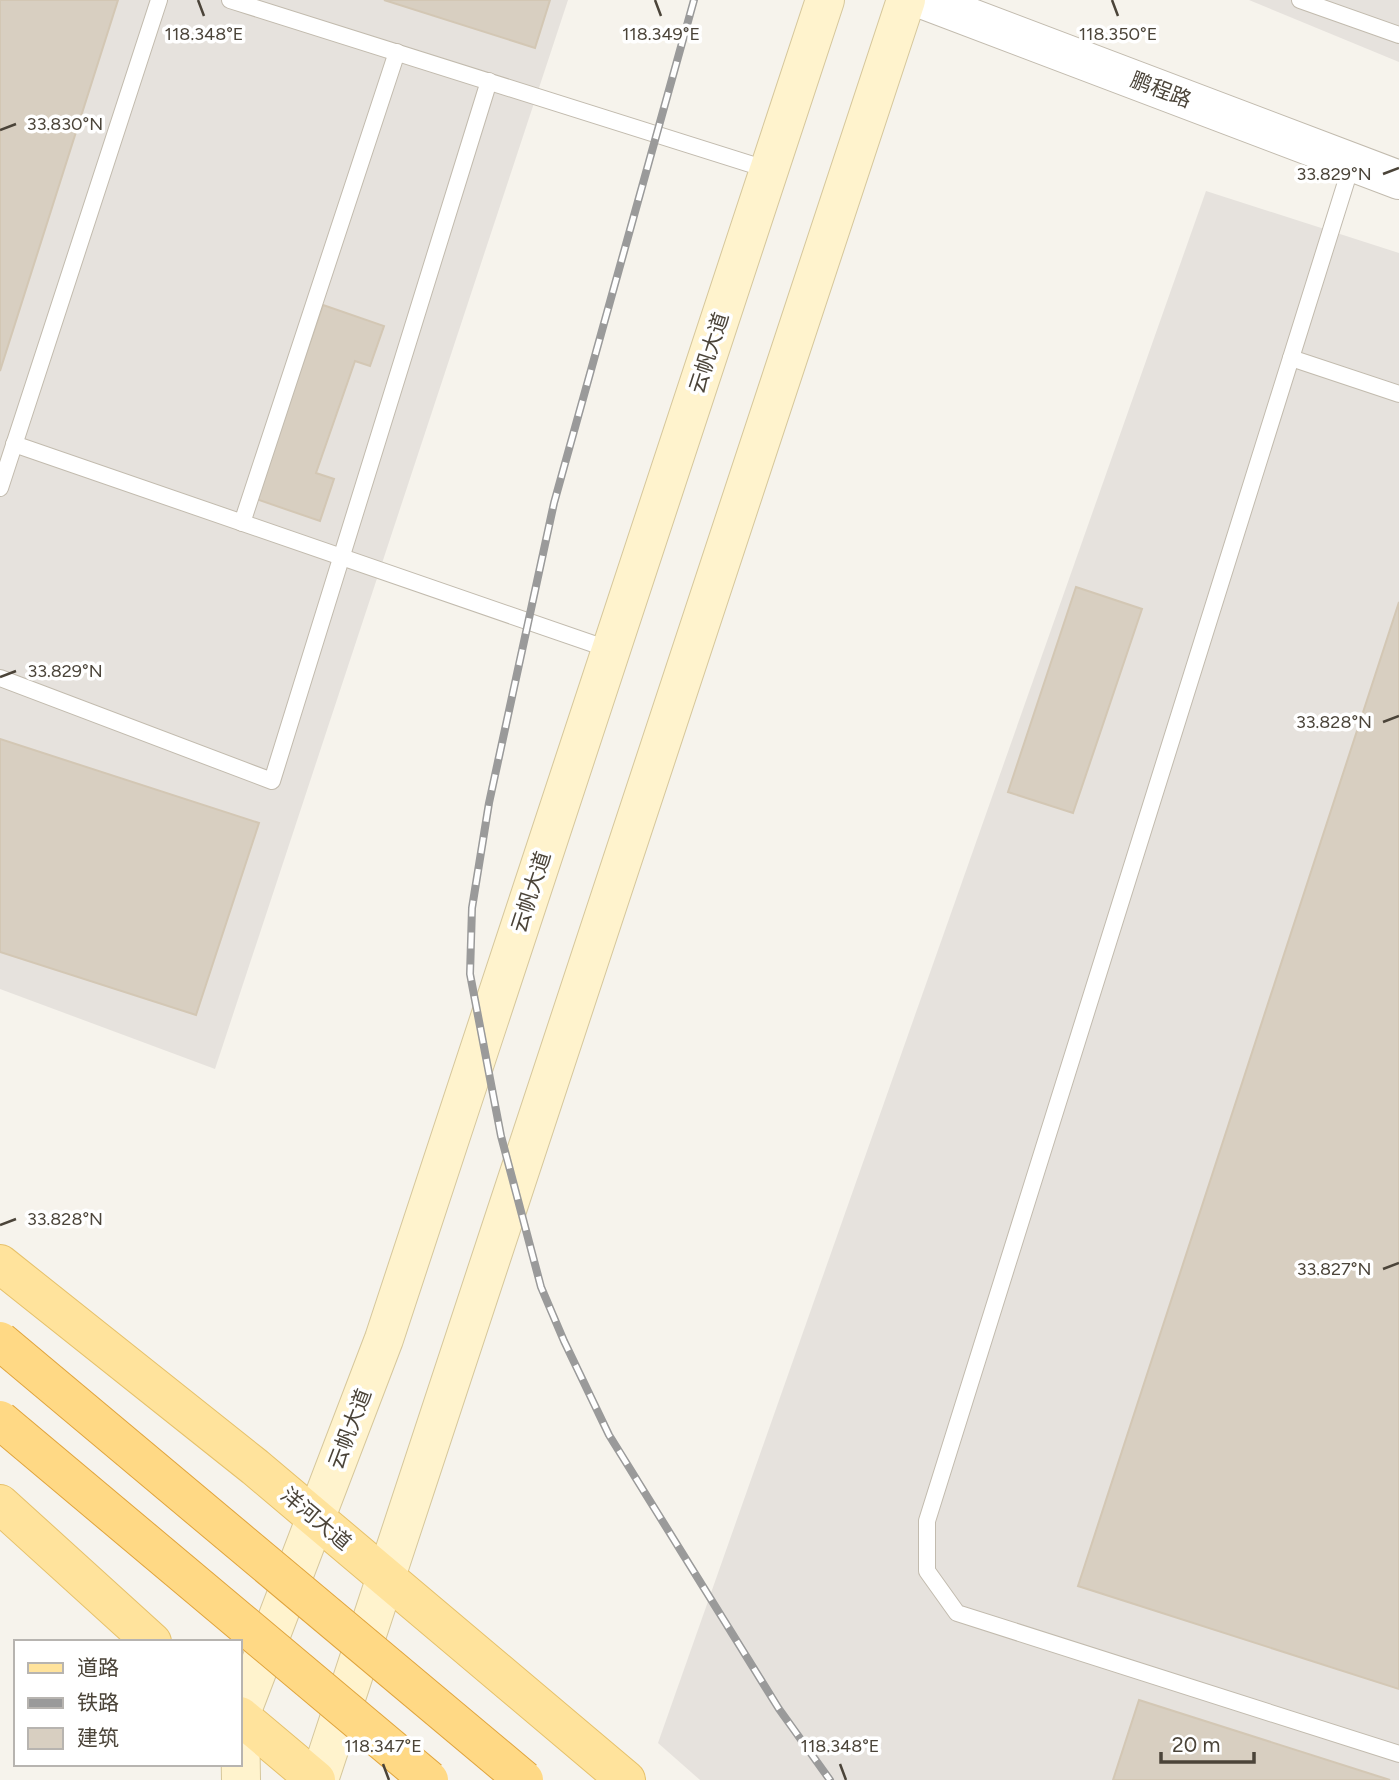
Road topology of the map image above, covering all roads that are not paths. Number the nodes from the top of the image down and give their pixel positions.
1 (159, 0) edge
2 (230, 0) edge
3 (825, 0) edge
4 (906, 0) edge
5 (924, 0) edge
6 (1300, 0) edge
7 (1399, 35) edge
8 (397, 52) junction
9 (489, 81) junction
10 (1352, 163) junction
11 (769, 170) junction
12 (1399, 180) edge
13 (1291, 358) junction
14 (1399, 394) edge
15 (14, 444) junction
16 (0, 488) edge
17 (242, 523) junction
18 (342, 557) junction
19 (611, 650) junction
20 (0, 678) edge
21 (0, 1264) edge
22 (0, 1341) edge
23 (0, 1420) edge
24 (0, 1504) edge
25 (316, 1518) junction
26 (386, 1577) junction
27 (150, 1640) edge
28 (242, 1711) edge
29 (242, 1718) edge
30 (1399, 1754) edge
31 (317, 1780) edge
32 (429, 1780) edge
33 (524, 1780) edge
34 (626, 1780) edge

1 - 15 lane
2 - 8 lane
3 - 11 main road, 云帆大道
4 - 26 main road
5 - 10 street, 鹏程路
6 - 7 lane
8 - 9 lane
8 - 17 lane
9 - 11 lane
9 - 18 lane
10 - 12 street, 鹏程路
10 - 13 lane
11 - 19 main road, 云帆大道
13 - 14 lane
13 - 30 lane
15 - 16 lane
15 - 17 lane
17 - 18 lane
18 - 19 lane
18 - 20 lane
19 - 25 main road, 云帆大道
21 - 25 main road, 洋河大道
22 - 33 highway, bridge
23 - 32 highway, bridge
24 - 27 main road
25 - 26 main road, 洋河大道
25 - 28 main road, 云帆大道
26 - 31 main road
26 - 34 main road, 洋河大道
29 - 31 main road

